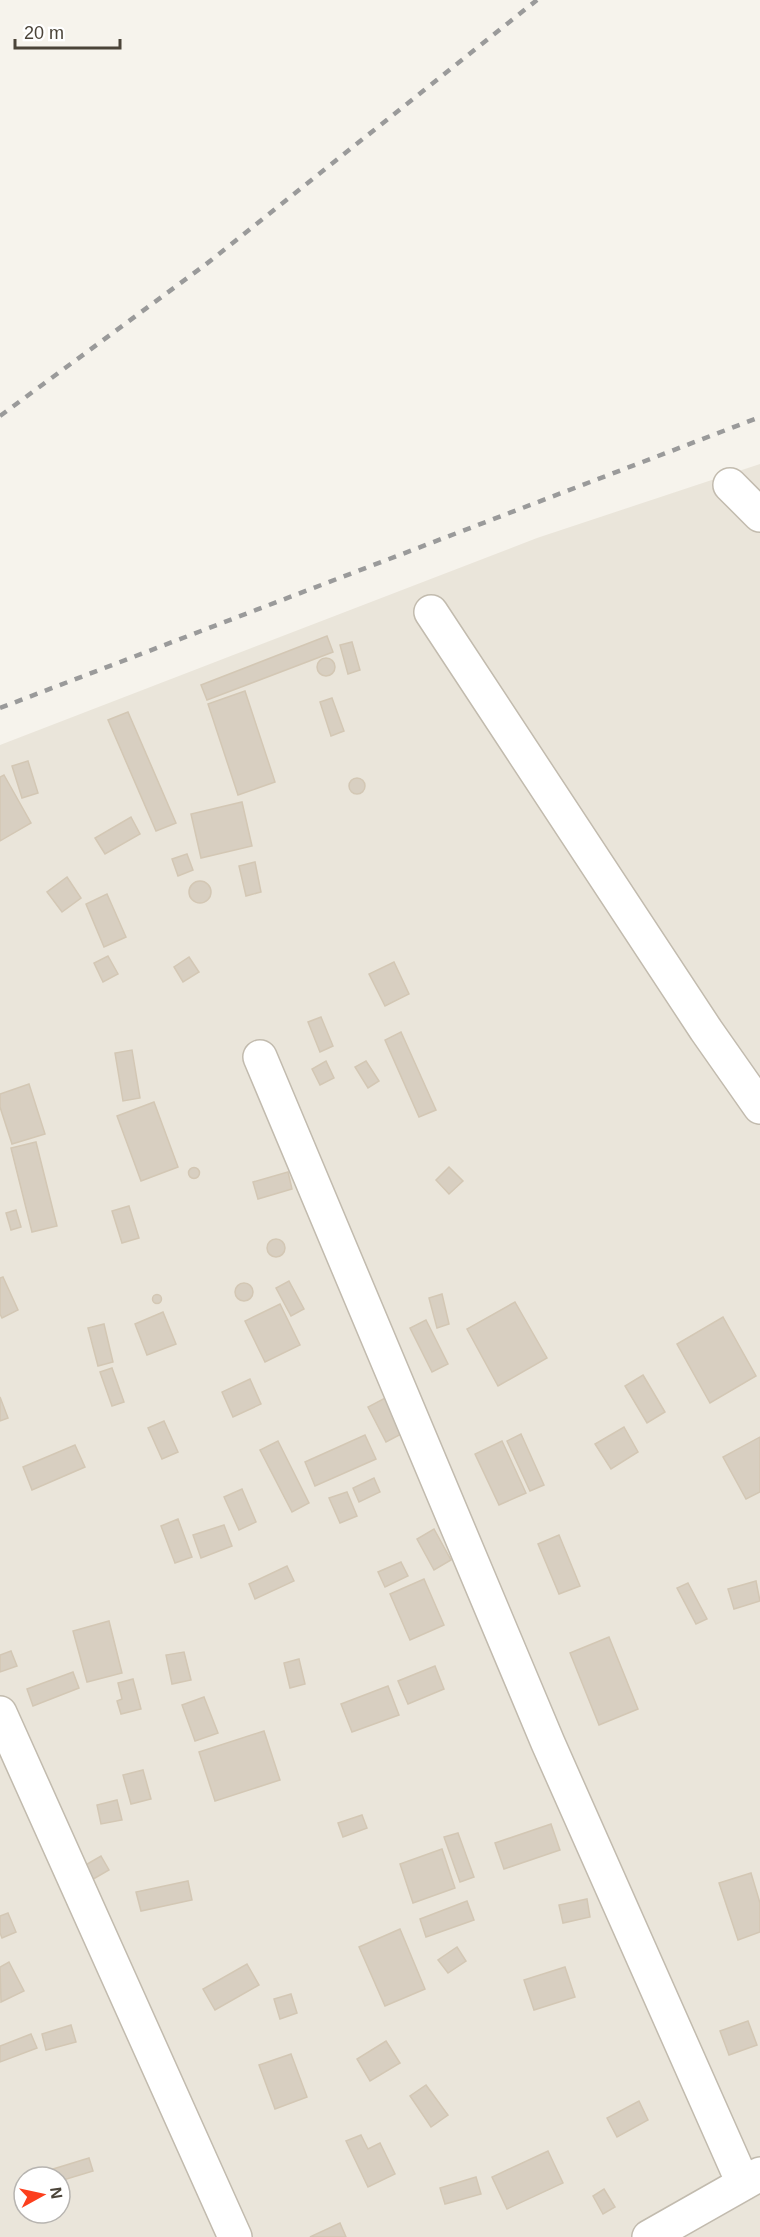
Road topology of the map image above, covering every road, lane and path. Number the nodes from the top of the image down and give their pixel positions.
1 (730, 485) dead end
2 (760, 515) edge
3 (431, 612) dead end
4 (260, 1057) dead end
5 (760, 1107) edge
6 (0, 1713) edge
7 (752, 2178) edge
8 (235, 2237) edge
9 (649, 2237) edge

1 - 2 street
3 - 5 street
4 - 7 street
6 - 8 street
7 - 9 street

